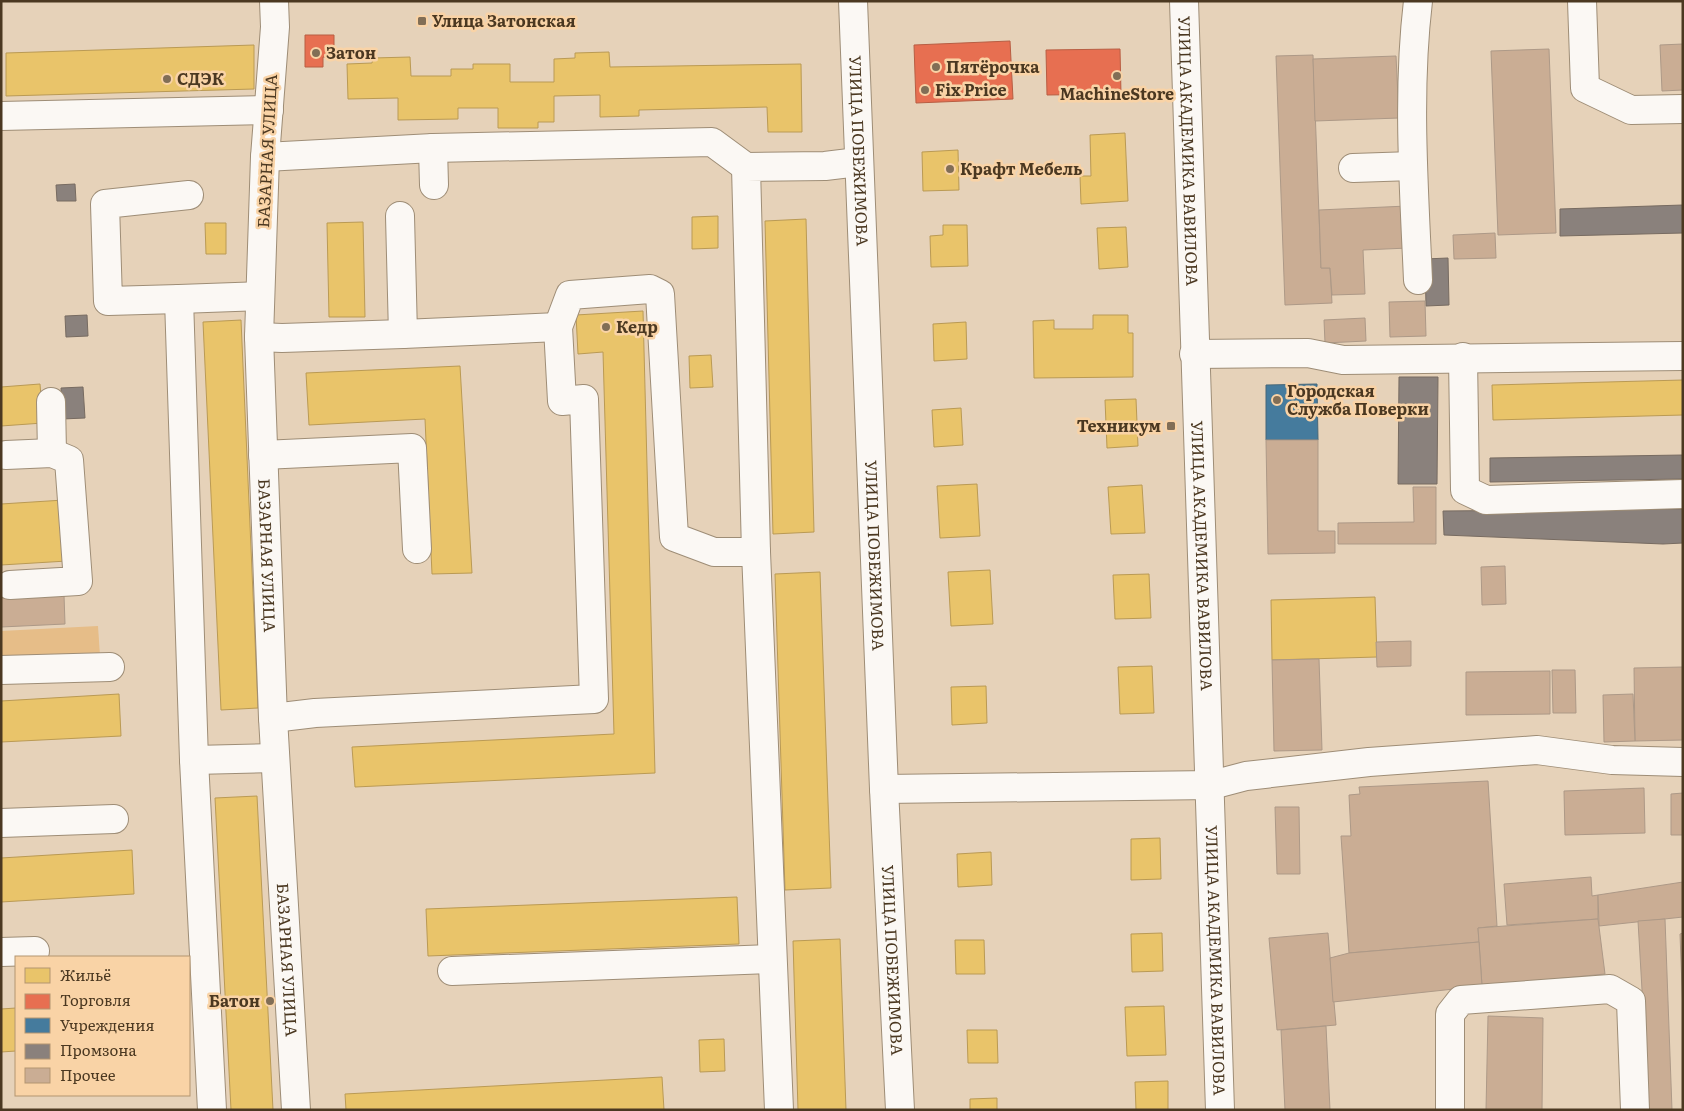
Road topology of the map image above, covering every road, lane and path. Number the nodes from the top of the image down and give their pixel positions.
1 (274, 1) edge
2 (853, 1) edge
3 (1184, 1) edge
4 (1418, 1) edge
5 (1582, 1) edge
6 (1683, 109) edge
7 (269, 110) junction
8 (1, 116) edge
9 (433, 148) junction
10 (265, 157) junction
11 (858, 162) junction
12 (1413, 166) junction
13 (746, 167) junction
14 (1353, 168) dead end
15 (434, 185) dead end
16 (189, 195) dead end
17 (400, 216) dead end
18 (1418, 280) dead end
19 (260, 296) junction
20 (179, 299) junction
21 (558, 327) junction
22 (403, 334) junction
23 (259, 337) junction
24 (1194, 354) junction
25 (1683, 356) edge
26 (1463, 357) junction
27 (51, 402) dead end
28 (52, 453) junction
29 (6, 455) dead end
30 (263, 455) junction
31 (1683, 494) edge
32 (417, 549) dead end
33 (756, 552) junction
34 (10, 586) dead end
35 (110, 667) dead end
36 (1, 670) edge
37 (273, 718) junction
38 (275, 758) junction
39 (194, 760) junction
40 (1683, 762) edge
41 (1212, 785) junction
42 (884, 789) junction
43 (114, 819) dead end
44 (1, 823) edge
45 (35, 951) dead end
46 (1, 952) edge
47 (772, 960) junction
48 (452, 971) dead end
49 (212, 1110) edge
50 (296, 1110) edge
51 (779, 1110) edge
52 (900, 1110) edge
53 (1220, 1110) edge
54 (1450, 1110) edge
55 (1635, 1110) edge

1 - 7 street, БАЗАРНАЯ УЛИЦА
2 - 11 street, УЛИЦА ПОБЕЖИМОВА
3 - 24 street, УЛИЦА АКАДЕМИКА ВАВИЛОВА
4 - 12 street
5 - 6 street
7 - 8 street
7 - 10 street, БАЗАРНАЯ УЛИЦА
9 - 10 street
9 - 13 street
9 - 15 street
10 - 19 street, БАЗАРНАЯ УЛИЦА
11 - 13 street
11 - 42 street, УЛИЦА ПОБЕЖИМОВА
12 - 14 street
12 - 18 street
13 - 33 street
16 - 20 street
17 - 22 street
19 - 20 street
19 - 23 street, БАЗАРНАЯ УЛИЦА
20 - 39 street
21 - 22 street
21 - 33 street
21 - 37 street
22 - 23 street
23 - 30 street, БАЗАРНАЯ УЛИЦА
24 - 26 street
24 - 41 street, УЛИЦА АКАДЕМИКА ВАВИЛОВА
25 - 26 street
26 - 31 street
27 - 28 street
28 - 29 street
28 - 34 street
30 - 32 street
30 - 37 street, БАЗАРНАЯ УЛИЦА
33 - 47 street
35 - 36 street
37 - 38 street, БАЗАРНАЯ УЛИЦА
38 - 39 street
38 - 50 street, БАЗАРНАЯ УЛИЦА
39 - 49 street
40 - 41 street
41 - 42 street
41 - 53 street, УЛИЦА АКАДЕМИКА ВАВИЛОВА
42 - 52 street, УЛИЦА ПОБЕЖИМОВА
43 - 44 street
45 - 46 street
47 - 48 street
47 - 51 street
54 - 55 street

